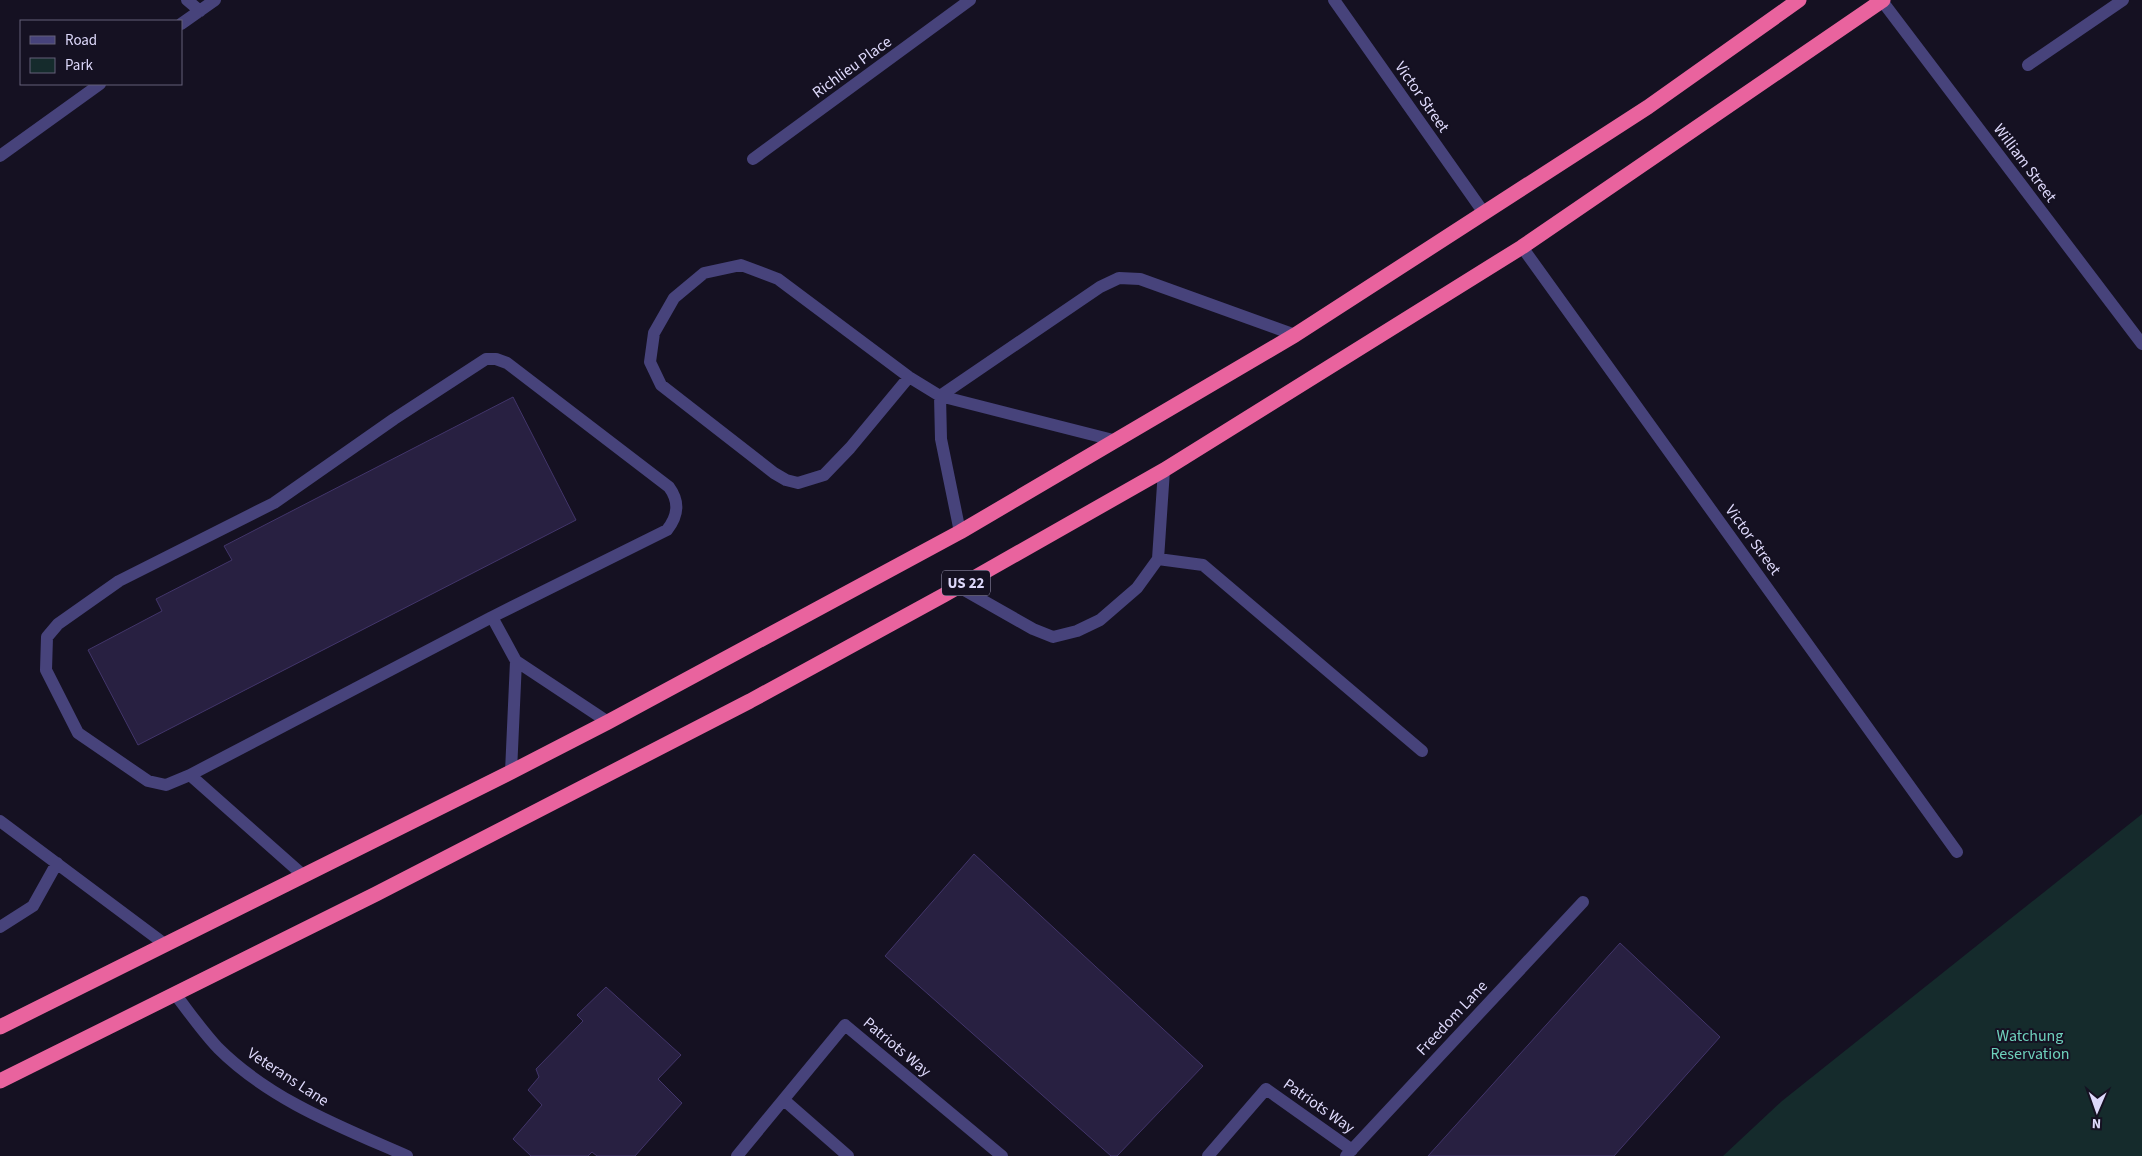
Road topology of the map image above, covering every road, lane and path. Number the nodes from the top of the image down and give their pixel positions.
1 (187, 0) edge
2 (215, 0) edge
3 (970, 0) edge
4 (1334, 0) edge
5 (1799, 0) edge
6 (1882, 0) edge
7 (2123, 0) edge
8 (200, 11) junction
9 (182, 23) edge
10 (2028, 64) dead end
11 (99, 85) edge
12 (0, 156) edge
13 (753, 159) dead end
14 (1484, 213) junction
15 (1522, 247) junction
16 (1295, 335) junction
17 (2142, 344) edge
18 (908, 377) junction
19 (940, 396) junction
20 (1117, 442) junction
21 (1164, 470) junction
22 (960, 532) junction
23 (1158, 559) junction
24 (959, 587) junction
25 (492, 617) junction
26 (516, 661) junction
27 (608, 722) junction
28 (1422, 751) dead end
29 (511, 772) junction
30 (190, 775) junction
31 (0, 821) edge
32 (1957, 852) dead end
33 (57, 863) junction
34 (304, 876) junction
35 (1583, 902) dead end
36 (0, 926) edge
37 (166, 945) junction
38 (175, 994) junction
39 (0, 1027) edge
40 (0, 1081) edge
41 (784, 1100) junction
42 (1349, 1153) edge
43 (407, 1156) edge
44 (737, 1156) edge
45 (848, 1156) edge
46 (1002, 1156) edge
47 (1208, 1156) edge

1 - 8 street
2 - 8 street
3 - 13 street, Richlieu Place
4 - 14 street, Victor Street
5 - 14 highway
6 - 15 highway, US 22
6 - 17 street, William Street
7 - 10 street
8 - 9 street
11 - 12 street
14 - 16 highway
15 - 21 highway, US 22
15 - 32 street, Victor Street
16 - 19 street
16 - 20 highway
18 - 18 street
18 - 19 street
19 - 20 street
19 - 22 street
20 - 22 highway
21 - 23 street
21 - 24 highway, US 22
22 - 27 highway
23 - 24 street
23 - 28 street
24 - 38 highway, US 22
25 - 26 street
25 - 30 street
25 - 30 street
26 - 27 street
26 - 29 street
27 - 29 highway
29 - 34 highway
30 - 34 street
31 - 33 street
33 - 36 street
33 - 37 street
34 - 37 highway
35 - 42 street, Freedom Lane
37 - 39 highway
38 - 40 highway, US 22
38 - 43 street, Veterans Lane
41 - 44 street, Patriots Way
41 - 45 street
41 - 46 street, Patriots Way
42 - 47 street, Patriots Way

